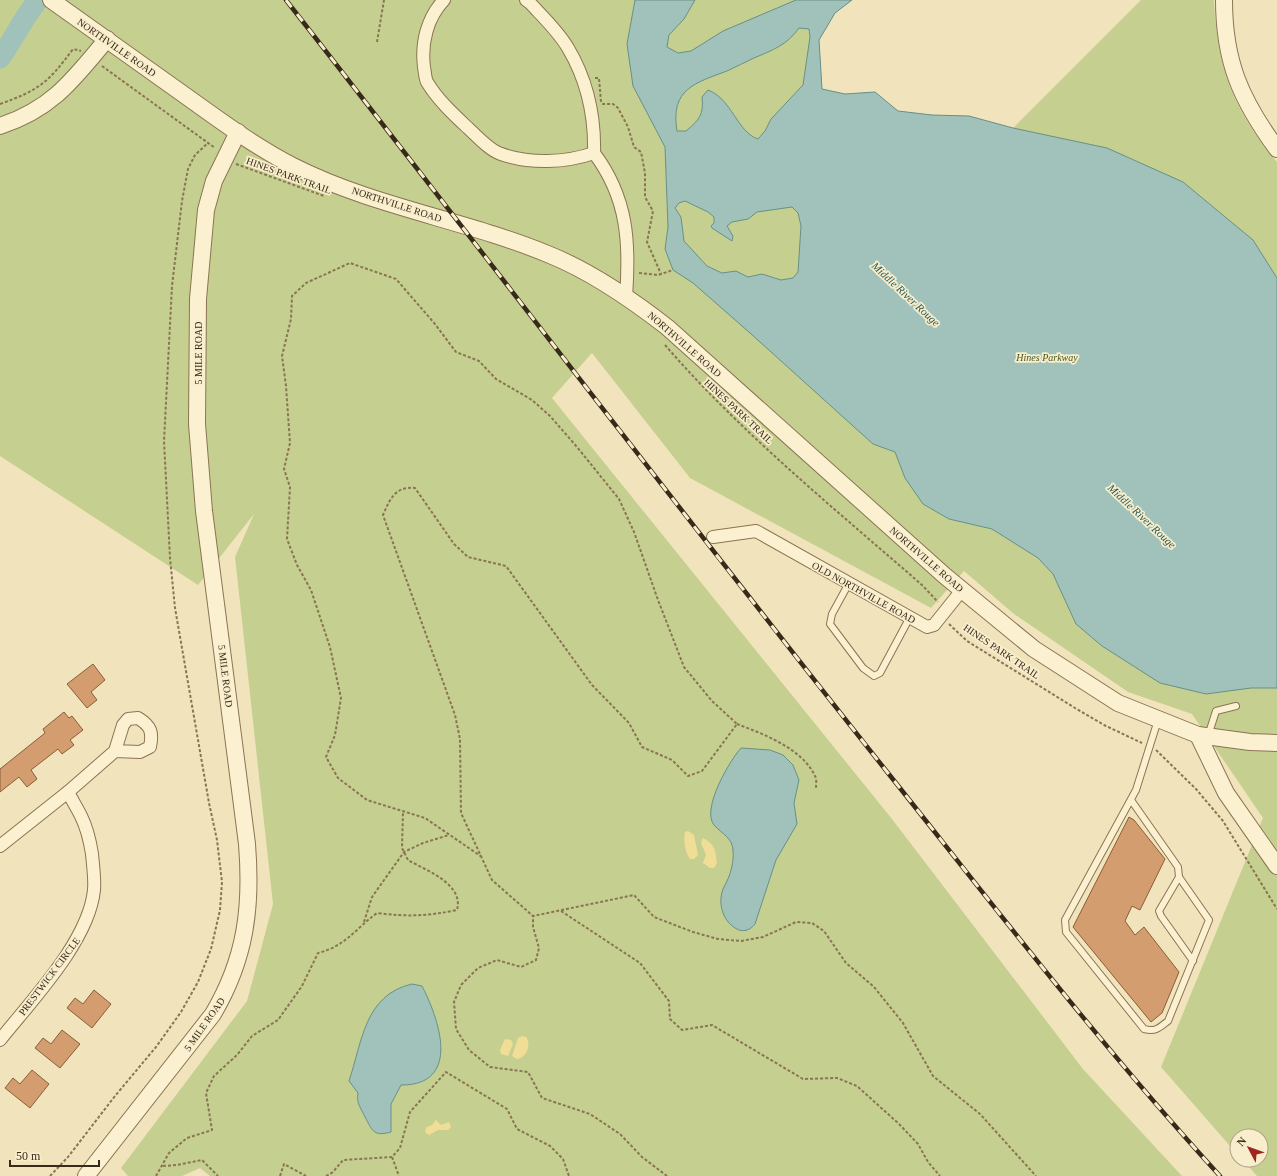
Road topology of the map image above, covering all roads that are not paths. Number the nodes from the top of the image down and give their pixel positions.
1 (51, 0) edge
2 (444, 0) edge
3 (526, 0) edge
4 (1224, 0) edge
5 (106, 39) junction
6 (0, 126) edge
7 (238, 132) junction
8 (1276, 143) edge
9 (594, 153) junction
10 (626, 297) junction
11 (713, 537) dead end
12 (850, 583) junction
13 (962, 590) junction
14 (910, 617) junction
15 (1236, 706) dead end
16 (1159, 719) junction
17 (1203, 736) junction
18 (1277, 743) edge
19 (115, 751) dead end
20 (68, 792) junction
21 (1131, 800) junction
22 (0, 846) edge
23 (1277, 866) edge
24 (1179, 877) junction
25 (1193, 961) junction
26 (0, 1040) edge
27 (86, 1176) edge

1 - 5 street, NORTHVILLE ROAD
2 - 9 street
3 - 9 street
4 - 8 street
5 - 6 street
5 - 7 street, NORTHVILLE ROAD
7 - 10 street, NORTHVILLE ROAD
7 - 27 street, 5 MILE ROAD
9 - 10 street
10 - 13 street, NORTHVILLE ROAD
11 - 12 street, OLD NORTHVILLE ROAD
12 - 14 street, OLD NORTHVILLE ROAD
12 - 14 lane
13 - 14 street, OLD NORTHVILLE ROAD
13 - 16 street, NORTHVILLE ROAD
15 - 17 lane
16 - 17 street, NORTHVILLE ROAD
16 - 21 lane
17 - 18 street, NORTHVILLE ROAD
17 - 23 street
19 - 20 street
20 - 22 street
20 - 26 street, PRESTWICK CIRCLE
21 - 24 lane
21 - 25 lane
24 - 25 lane
24 - 25 lane

